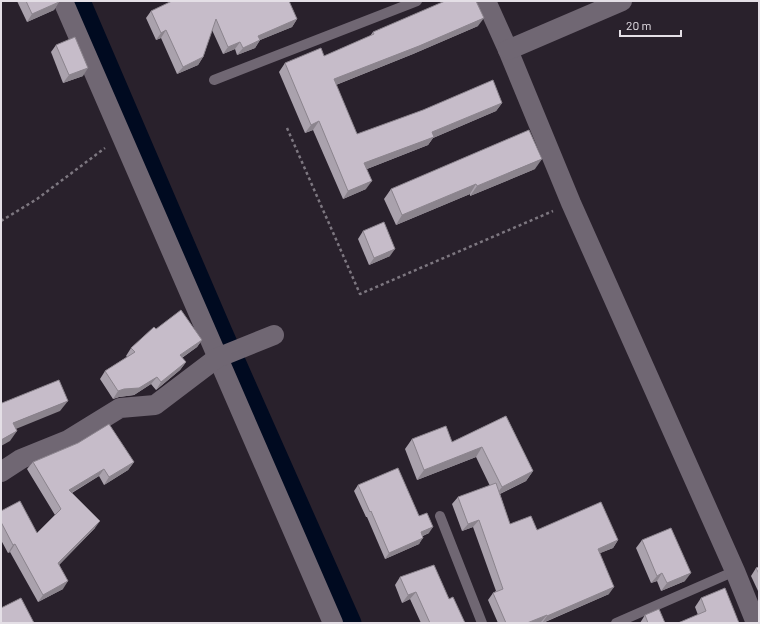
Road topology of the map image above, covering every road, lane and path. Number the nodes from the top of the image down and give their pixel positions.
1 (63, 1) edge
2 (417, 1) edge
3 (486, 1) edge
4 (622, 1) edge
5 (508, 50) junction
6 (214, 80) dead end
7 (287, 128) dead end
8 (122, 136) junction
9 (571, 203) junction
10 (1, 221) edge
11 (274, 335) dead end
12 (217, 358) junction
13 (1, 472) edge
14 (440, 516) dead end
15 (735, 571) junction
16 (333, 623) edge
17 (482, 623) edge
18 (616, 623) edge
19 (756, 623) edge

1 - 8 street
2 - 6 lane
3 - 5 street
4 - 5 street
5 - 9 street
7 - 9 path
8 - 10 path
8 - 12 street
9 - 15 street
11 - 12 street
12 - 13 street
12 - 16 street
14 - 17 lane
15 - 18 lane
15 - 19 street

